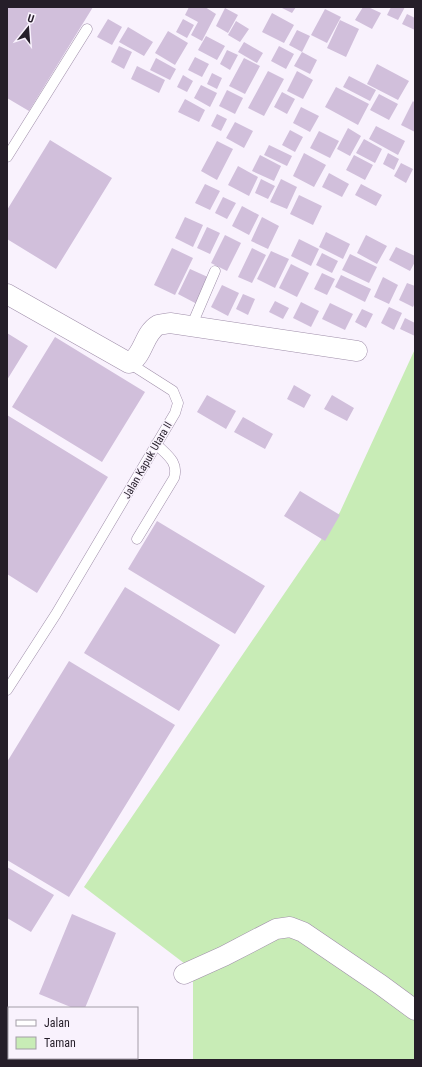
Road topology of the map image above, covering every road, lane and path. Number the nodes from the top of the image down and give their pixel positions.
1 (86, 29) dead end
2 (7, 157) edge
3 (215, 270) dead end
4 (7, 294) edge
5 (191, 327) junction
6 (357, 351) dead end
7 (129, 363) junction
8 (156, 444) junction
9 (137, 539) dead end
10 (7, 690) edge
11 (184, 974) dead end
12 (415, 1010) edge

1 - 2 lane
3 - 5 lane
4 - 7 street, Jalan Kapuk Utara II
5 - 6 street
5 - 7 street
7 - 8 lane, Jalan Kapuk Utara II
8 - 9 lane
8 - 10 lane, Jalan Kapuk Utara II
11 - 12 street

